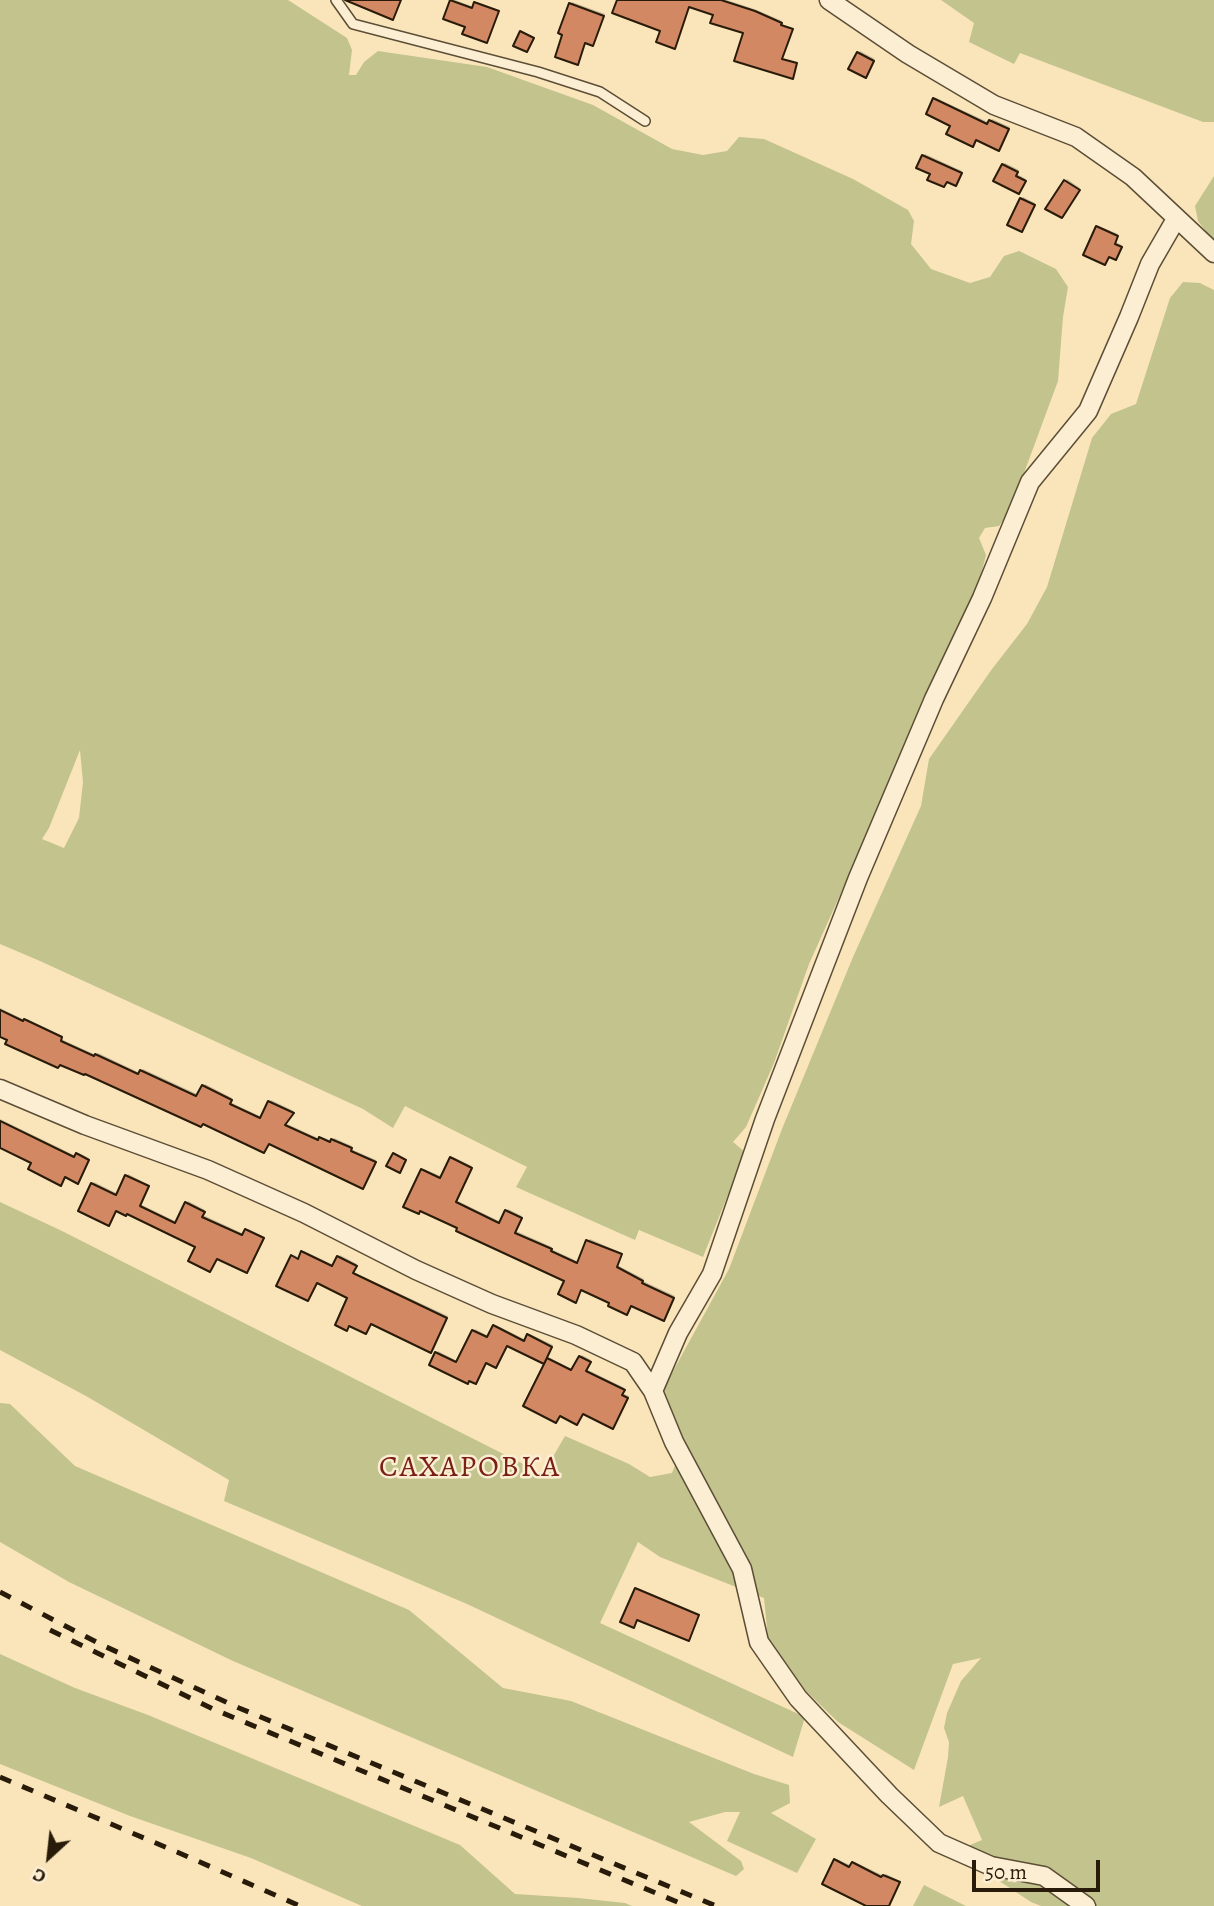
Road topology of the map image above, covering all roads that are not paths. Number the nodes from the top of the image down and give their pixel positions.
1 (336, 0) edge
2 (829, 0) edge
3 (645, 121) dead end
4 (1176, 219) junction
5 (1214, 253) edge
6 (0, 1089) edge
7 (653, 1391) junction
8 (1086, 1906) edge

1 - 3 lane
2 - 4 street
4 - 5 street
4 - 7 street
6 - 7 street
7 - 8 street

